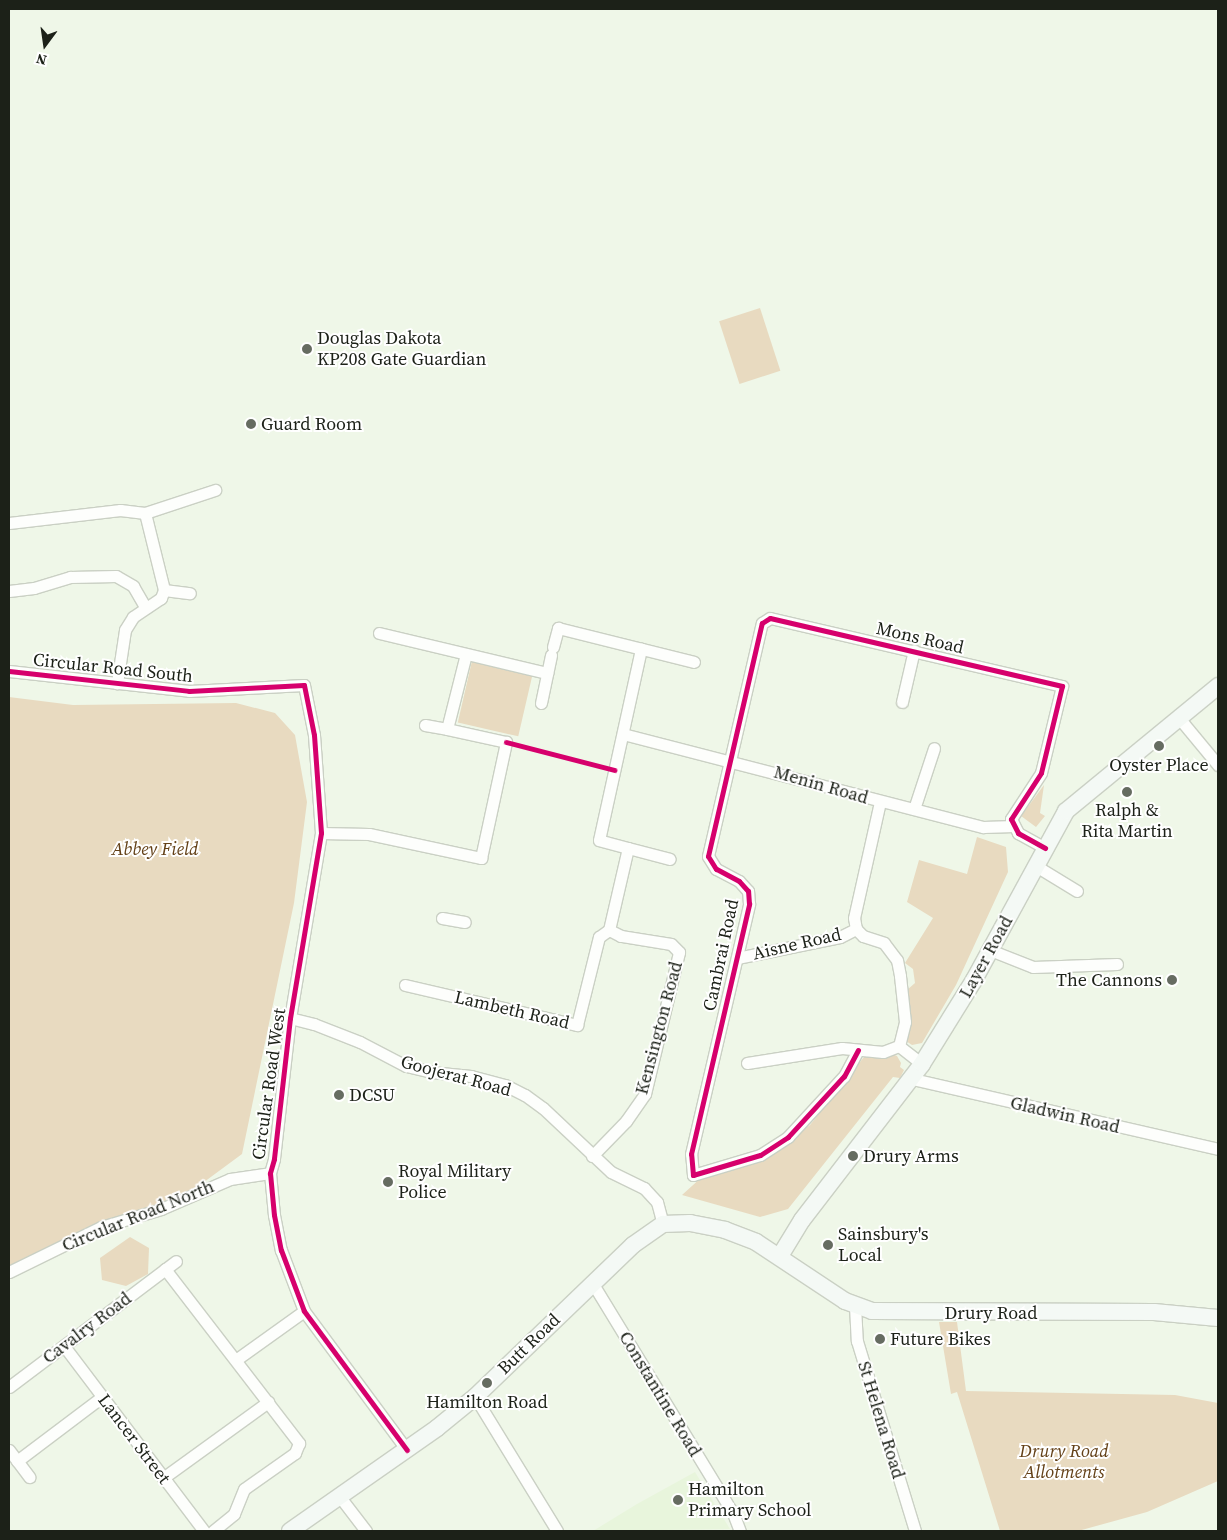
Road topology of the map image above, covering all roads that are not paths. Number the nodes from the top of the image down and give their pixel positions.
1 (215, 490) dead end
2 (145, 513) junction
3 (9, 523) edge
4 (164, 590) junction
5 (9, 591) edge
6 (190, 593) dead end
7 (145, 607) junction
8 (770, 618) joint
9 (379, 633) dead end
10 (641, 649) junction
11 (914, 650) junction
12 (466, 654) junction
13 (694, 662) dead end
14 (9, 671) edge
15 (547, 673) junction
16 (117, 683) junction
17 (304, 685) joint
18 (1218, 686) edge
19 (902, 702) dead end
20 (541, 703) dead end
21 (1180, 718) junction
22 (425, 725) dead end
23 (447, 729) junction
24 (623, 734) junction
25 (934, 748) dead end
26 (729, 760) junction
27 (1218, 765) edge
28 (880, 802) junction
29 (914, 809) junction
30 (1014, 826) junction
31 (321, 833) junction
32 (628, 848) junction
33 (1045, 848) junction
34 (670, 859) dead end
35 (1036, 866) junction
36 (1077, 891) dead end
37 (442, 918) dead end
38 (465, 922) dead end
39 (856, 928) junction
40 (609, 930) junction
41 (990, 950) junction
42 (737, 958) junction
43 (1117, 964) dead end
44 (406, 985) dead end
45 (290, 1018) junction
46 (899, 1046) junction
47 (858, 1050) junction
48 (747, 1063) dead end
49 (922, 1064) junction
50 (913, 1078) junction
51 (1218, 1149) edge
52 (592, 1156) junction
53 (270, 1173) junction
54 (663, 1224) junction
55 (780, 1256) junction
56 (176, 1261) dead end
57 (165, 1269) junction
58 (9, 1272) edge
59 (593, 1284) junction
60 (855, 1306) junction
61 (304, 1311) junction
62 (1218, 1318) edge
63 (64, 1346) junction
64 (237, 1359) junction
65 (9, 1387) edge
66 (102, 1397) junction
67 (475, 1397) junction
68 (268, 1402) junction
69 (9, 1450) edge
70 (407, 1450) junction
71 (17, 1461) junction
72 (29, 1477) dead end
73 (163, 1478) junction
74 (340, 1497) junction
75 (204, 1531) edge
76 (213, 1531) edge
77 (290, 1531) edge
78 (366, 1531) edge
79 (557, 1531) edge
80 (740, 1531) edge
81 (915, 1531) edge

1 - 2 street
2 - 3 street
2 - 4 street
4 - 6 street
4 - 7 street
5 - 7 street
7 - 16 street
8 - 11 street, Mons Road
8 - 26 street, Cambrai Road
9 - 12 street
10 - 13 street
10 - 15 street
10 - 24 street
11 - 19 street, Mons Road
11 - 30 street, Mons Road
12 - 15 street
12 - 23 street
14 - 16 street, Circular Road South
15 - 20 street
16 - 17 street, Circular Road South
17 - 31 street, Circular Road West
18 - 21 main road, Layer Road
21 - 27 street
21 - 33 main road, Layer Road
22 - 23 street
23 - 31 street
24 - 26 street, Menin Road
24 - 32 street
25 - 29 street
26 - 28 street, Menin Road
26 - 42 street, Cambrai Road
28 - 29 street, Menin Road
28 - 39 street, Aisne Road
29 - 30 street, Menin Road
30 - 33 street
31 - 45 street, Circular Road West
32 - 34 street
32 - 40 street
33 - 35 main road, Layer Road
35 - 36 street
35 - 41 main road, Layer Road
37 - 38 street
39 - 42 street, Aisne Road
39 - 46 street, Aisne Road
40 - 44 street, Lambeth Road
40 - 52 street, Kensington Road
41 - 43 street
41 - 49 main road, Layer Road
42 - 47 street, Cambrai Road
45 - 52 street, Goojerat Road
45 - 53 street, Circular Road West
46 - 47 street
46 - 49 street
47 - 48 street
49 - 50 main road, Layer Road
50 - 51 street, Gladwin Road
50 - 55 main road, Layer Road
52 - 54 street, Goojerat Road
53 - 58 street, Circular Road North
53 - 61 street, Circular Road West
54 - 55 main road
54 - 59 main road, Butt Road
55 - 60 main road, Drury Road
56 - 57 street, Cavalry Road
57 - 63 street, Cavalry Road
57 - 64 street
59 - 67 main road, Butt Road
59 - 80 street, Constantine Road
60 - 62 main road, Drury Road
60 - 81 street, St Helena Road
61 - 64 street
61 - 70 street, Circular Road West
63 - 65 street, Cavalry Road
63 - 66 street, Lancer Street
64 - 68 street
66 - 71 street
66 - 73 street, Lancer Street
67 - 70 main road, Butt Road
67 - 79 street
68 - 73 street
68 - 76 street
69 - 71 street
70 - 74 main road, Butt Road
71 - 72 street
73 - 75 street, Lancer Street
74 - 77 main road, Butt Road
74 - 78 street

